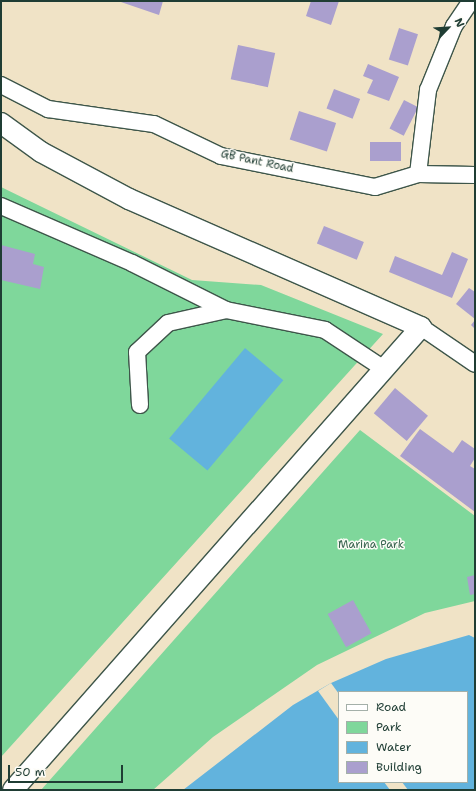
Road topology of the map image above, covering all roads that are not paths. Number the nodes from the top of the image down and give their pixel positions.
1 (473, 1) edge
2 (1, 85) edge
3 (1, 123) edge
4 (418, 174) junction
5 (475, 175) edge
6 (1, 206) edge
7 (226, 310) junction
8 (421, 327) junction
9 (475, 364) edge
10 (384, 369) junction
11 (140, 405) dead end
12 (13, 790) edge

1 - 4 street
2 - 4 street, GB Pant Road
3 - 8 main road
4 - 5 street, GB Pant Road
6 - 7 street
7 - 10 street
7 - 11 street
8 - 9 street
8 - 10 main road
10 - 12 main road

